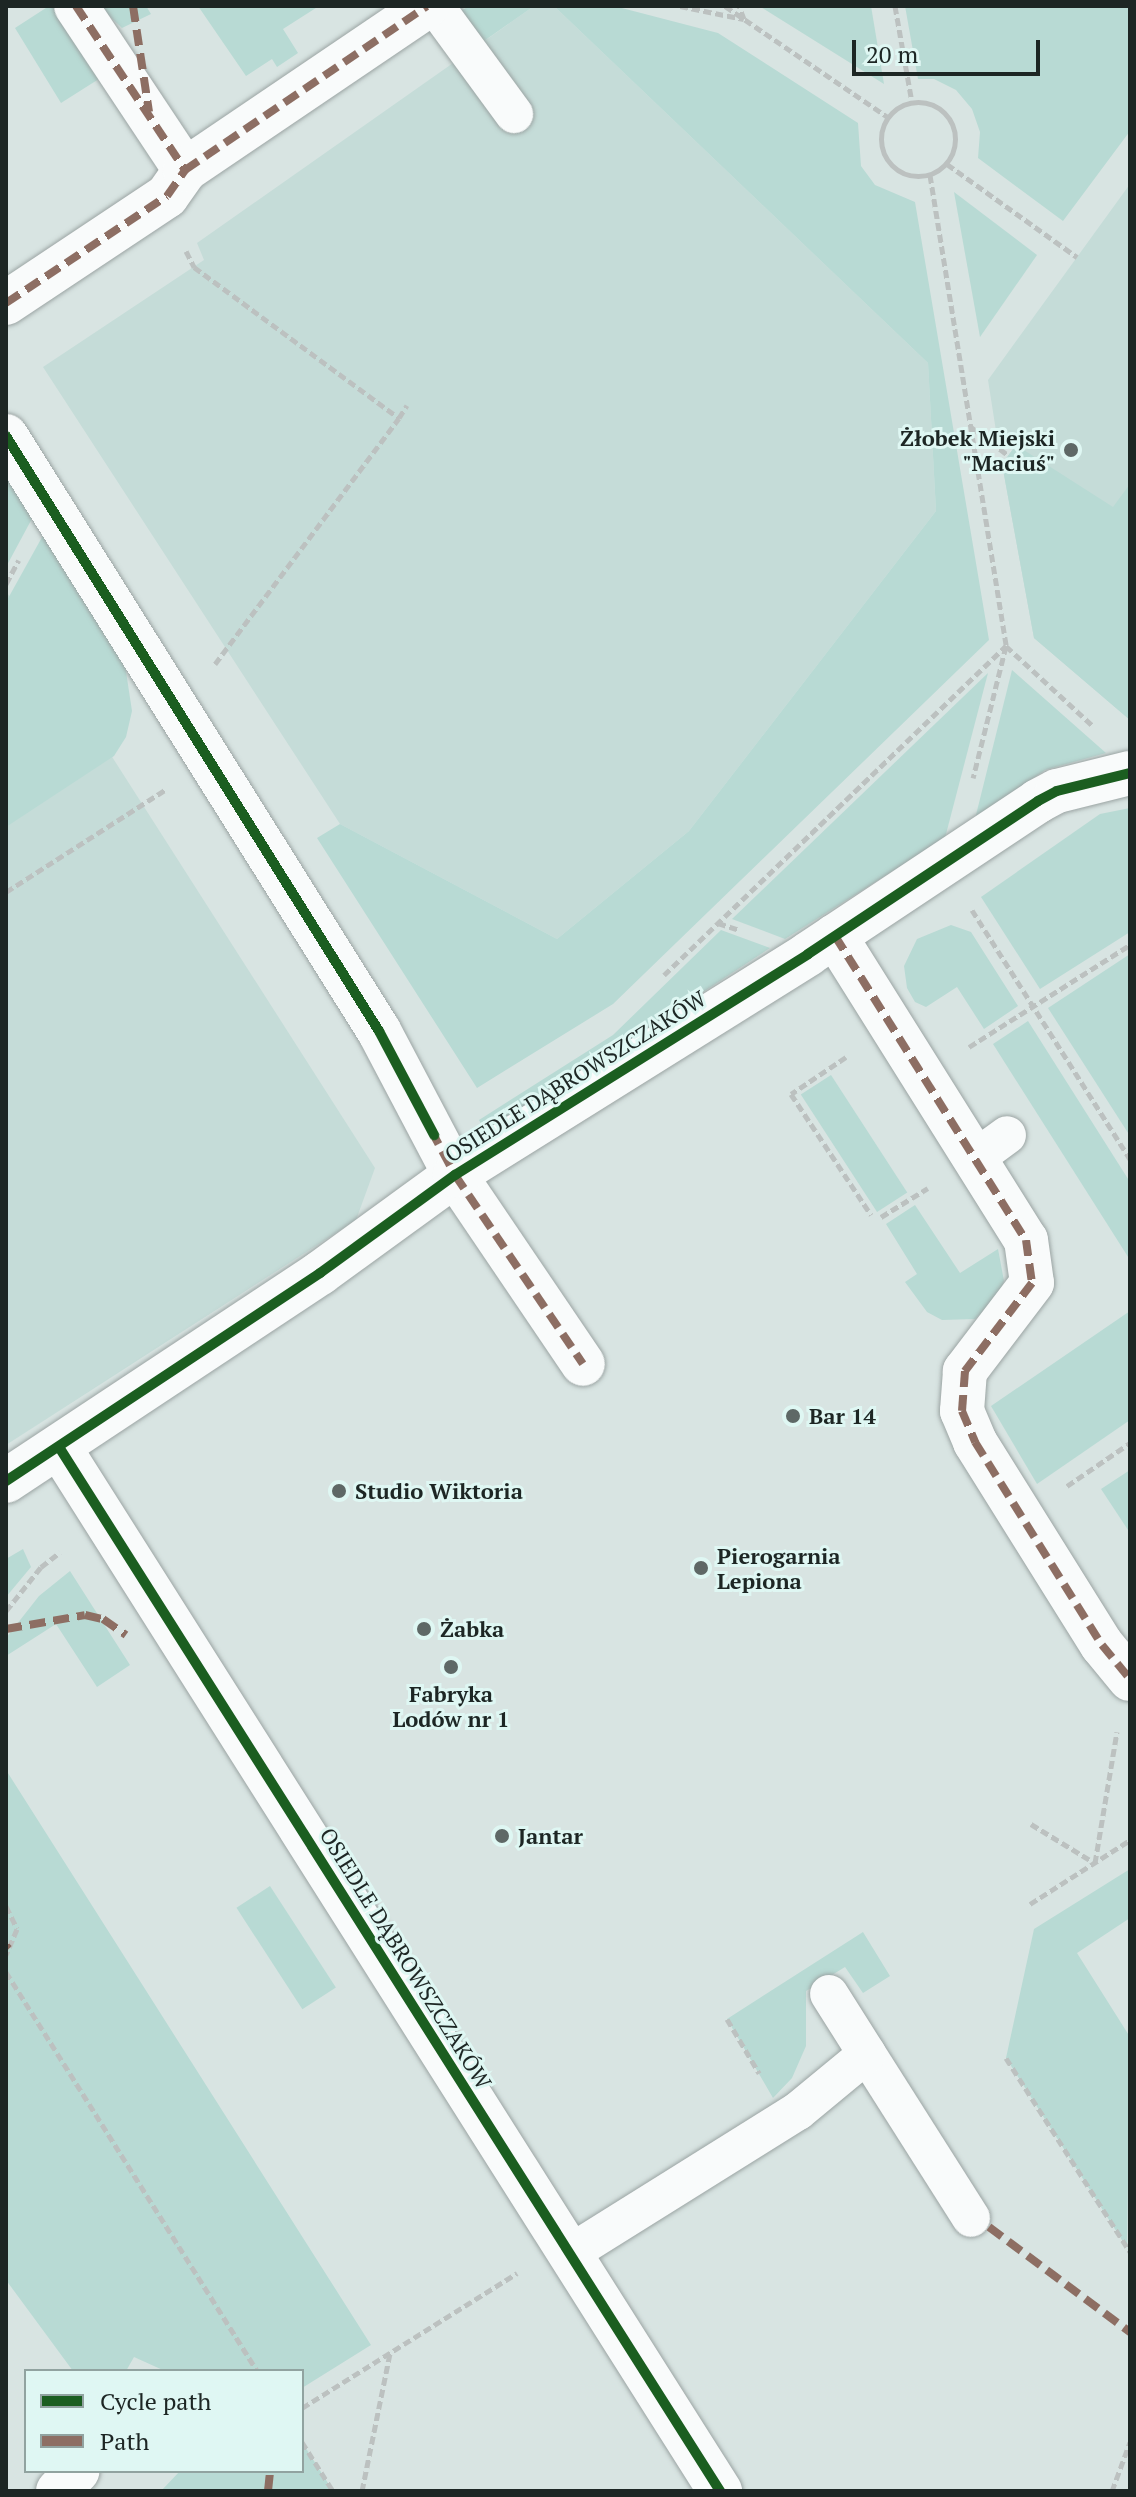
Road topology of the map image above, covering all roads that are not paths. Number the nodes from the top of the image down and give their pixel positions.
1 (76, 6) edge
2 (427, 6) edge
3 (435, 6) edge
4 (514, 114) dead end
5 (176, 183) junction
6 (6, 303) edge
7 (6, 436) edge
8 (1130, 773) edge
9 (835, 936) junction
10 (455, 1175) junction
11 (583, 1364) dead end
12 (59, 1447) junction
13 (6, 1481) edge
14 (1128, 1677) edge
15 (829, 1994) dead end
16 (867, 2054) junction
17 (971, 2218) dead end
18 (569, 2254) junction
19 (75, 2473) edge
20 (58, 2491) edge
21 (720, 2491) edge

1 - 5 street
2 - 5 street
3 - 4 lane
5 - 6 street
7 - 10 street
8 - 9 street, OSIEDLE DĄBROWSZCZAKÓW
9 - 10 street, OSIEDLE DĄBROWSZCZAKÓW
9 - 14 street
10 - 11 street
10 - 12 street, OSIEDLE DĄBROWSZCZAKÓW
12 - 13 street, OSIEDLE DĄBROWSZCZAKÓW
12 - 18 street, OSIEDLE DĄBROWSZCZAKÓW
15 - 16 lane
16 - 17 lane
16 - 18 lane
18 - 21 street, OSIEDLE DĄBROWSZCZAKÓW
19 - 20 street

